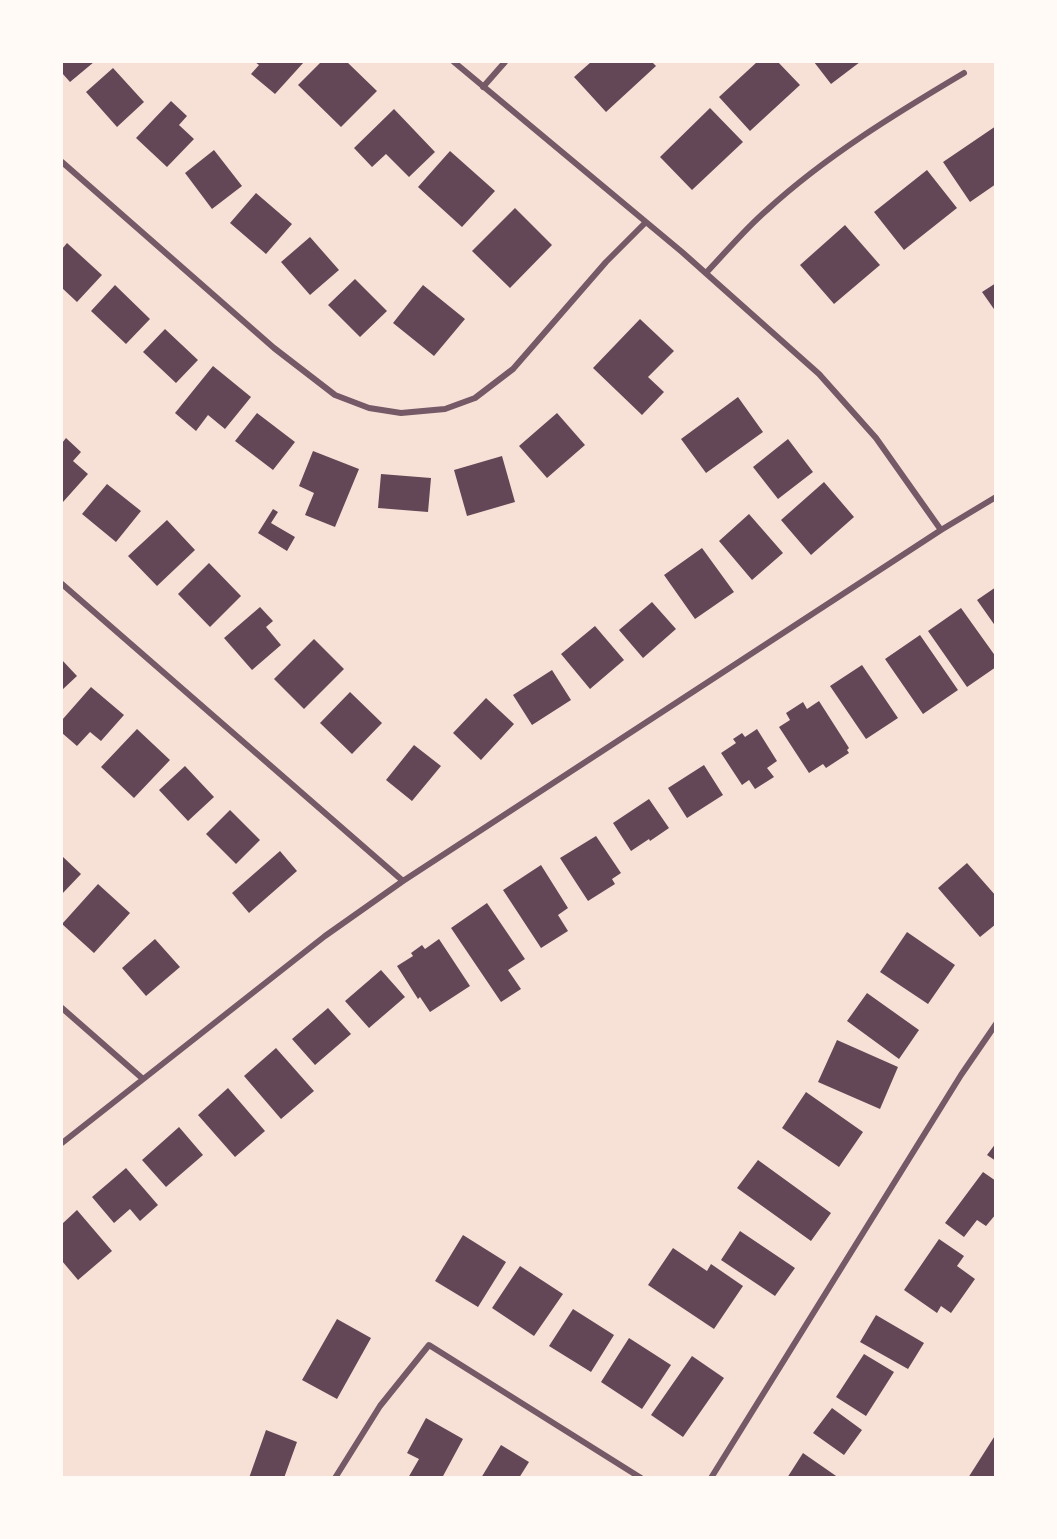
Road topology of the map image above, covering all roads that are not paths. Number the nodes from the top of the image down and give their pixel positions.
1 (454, 62) edge
2 (505, 62) edge
3 (964, 72) dead end
4 (483, 87) junction
5 (62, 162) edge
6 (646, 222) junction
7 (706, 273) junction
8 (996, 497) edge
9 (941, 530) junction
10 (62, 584) edge
11 (403, 881) junction
12 (62, 1008) edge
13 (996, 1024) edge
14 (143, 1079) junction
15 (62, 1143) edge
16 (335, 1478) edge
17 (641, 1478) edge
18 (711, 1478) edge

1 - 4 street
2 - 4 street
3 - 7 street
4 - 6 street
5 - 6 street
6 - 7 street
7 - 9 street
8 - 9 street
9 - 11 street
10 - 11 street
11 - 14 street
12 - 14 street
13 - 18 street
14 - 15 street
16 - 17 street

